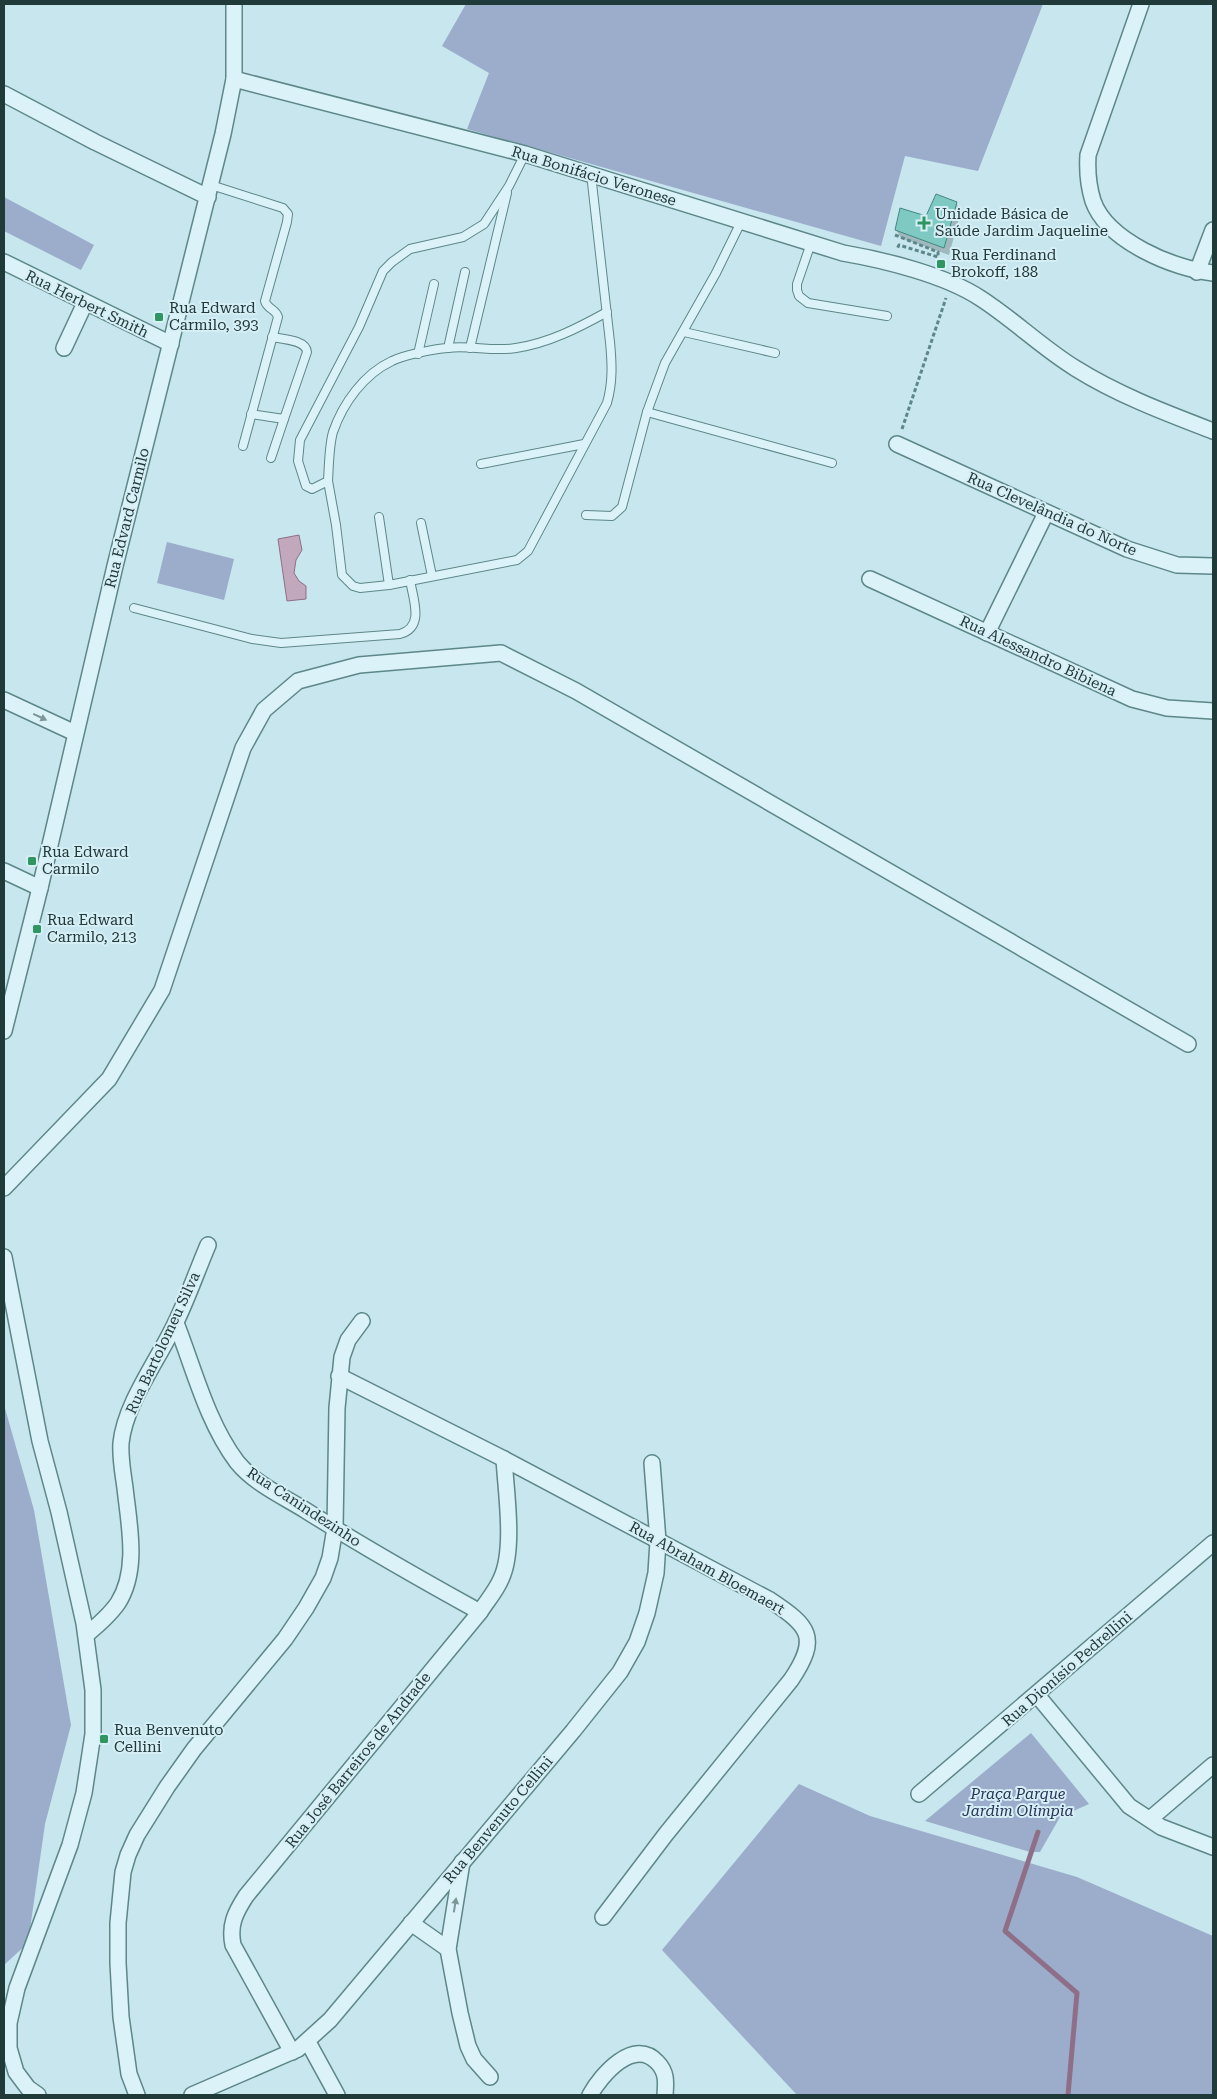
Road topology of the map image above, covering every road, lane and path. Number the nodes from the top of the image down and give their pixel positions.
1 (234, 4) edge
2 (1141, 4) edge
3 (234, 79) junction
4 (4, 94) edge
5 (525, 154) junction
6 (591, 174) junction
7 (509, 186) junction
8 (209, 191) junction
9 (741, 222) junction
10 (1213, 230) edge
11 (895, 235) dead end
12 (811, 244) junction
13 (4, 262) edge
14 (892, 263) junction
15 (466, 272) dead end
16 (1197, 272) junction
17 (1213, 273) edge
18 (950, 283) junction
19 (434, 284) dead end
20 (85, 303) junction
21 (607, 312) junction
22 (887, 316) dead end
23 (684, 332) junction
24 (272, 337) junction
25 (171, 344) junction
26 (64, 348) dead end
27 (448, 348) junction
28 (470, 348) junction
29 (775, 353) dead end
30 (418, 354) junction
31 (647, 412) junction
32 (251, 414) junction
33 (284, 419) junction
34 (1213, 431) edge
35 (584, 444) junction
36 (897, 444) joint
37 (243, 446) dead end
38 (271, 458) dead end
39 (832, 463) dead end
40 (481, 464) dead end
41 (328, 481) junction
42 (1046, 513) junction
43 (586, 515) dead end
44 (379, 517) dead end
45 (421, 523) dead end
46 (1213, 566) edge
47 (432, 576) junction
48 (870, 579) dead end
49 (410, 580) junction
50 (389, 585) junction
51 (134, 608) dead end
52 (987, 633) junction
53 (4, 700) edge
54 (1213, 711) edge
55 (75, 733) junction
56 (4, 871) edge
57 (40, 888) junction
58 (4, 1031) edge
59 (1188, 1044) dead end
60 (4, 1188) edge
61 (208, 1245) dead end
62 (4, 1257) edge
63 (362, 1321) dead end
64 (176, 1323) junction
65 (339, 1376) junction
66 (504, 1460) junction
67 (652, 1463) dead end
68 (335, 1528) junction
69 (658, 1541) junction
70 (1213, 1543) edge
71 (480, 1612) junction
72 (86, 1635) junction
73 (1037, 1695) junction
74 (1213, 1765) edge
75 (919, 1794) dead end
76 (1150, 1819) junction
77 (1213, 1847) edge
78 (462, 1861) junction
79 (603, 1917) dead end
80 (411, 1922) junction
81 (448, 1949) junction
82 (308, 2042) junction
83 (292, 2052) junction
84 (490, 2078) dead end
85 (38, 2095) edge
86 (137, 2095) edge
87 (192, 2095) edge
88 (337, 2095) edge
89 (590, 2095) edge
90 (665, 2095) edge

1 - 3 street, Rua Edvard Carmilo
2 - 16 street
3 - 5 street, Rua Bonifácio Veronese
3 - 8 street, Rua Edvard Carmilo
4 - 8 street
5 - 6 street, Rua Bonifácio Veronese
5 - 7 lane
6 - 9 street, Rua Bonifácio Veronese
6 - 21 lane
7 - 28 lane
7 - 41 lane
8 - 24 lane
8 - 25 street, Rua Edvard Carmilo
9 - 12 street, Rua Bonifácio Veronese
9 - 23 lane
10 - 16 street
11 - 14 path
12 - 14 street, Rua Bonifácio Veronese
12 - 22 lane
13 - 20 street, Rua Herbert Smith
14 - 18 street, Rua Bonifácio Veronese
15 - 27 lane
16 - 17 street
18 - 34 street, Rua Bonifácio Veronese
18 - 36 path
19 - 30 lane
20 - 25 street, Rua Herbert Smith
20 - 26 street
21 - 28 lane
21 - 35 lane
23 - 29 lane
23 - 31 lane
24 - 32 lane
24 - 33 lane
25 - 55 street, Rua Edvard Carmilo
27 - 28 lane
27 - 30 lane
30 - 41 lane
31 - 39 lane
31 - 43 lane
32 - 33 lane
32 - 37 lane
33 - 38 lane
35 - 40 lane
35 - 47 lane
36 - 42 street, Rua Clevelândia do Norte
41 - 50 lane
42 - 46 street, Rua Clevelândia do Norte
42 - 52 street
44 - 50 lane
45 - 47 lane
47 - 49 lane
48 - 52 street, Rua Alessandro Bibiena
49 - 50 lane
49 - 51 lane
52 - 54 street, Rua Alessandro Bibiena
53 -> 55 street
55 - 57 street, Rua Edvard Carmilo
56 - 57 street
57 - 58 street, Rua Edvard Carmilo
59 - 60 street
61 - 64 street, Rua Bartolomeu Silva
62 - 72 street
63 - 65 street
64 - 68 street, Rua Canindezinho
64 - 72 street, Rua Bartolomeu Silva
65 - 66 street, Rua Abraham Bloemaert
65 - 68 street
66 - 69 street, Rua Abraham Bloemaert
66 - 71 street, Rua José Barreiros de Andrade
67 - 69 street, Rua Benvenuto Cellini
68 - 71 street, Rua Canindezinho
68 - 86 street
69 - 78 street, Rua Benvenuto Cellini
69 - 79 street, Rua Abraham Bloemaert
70 - 73 street, Rua Dionísio Pedrellini
71 - 83 street, Rua José Barreiros de Andrade
72 - 85 street
73 - 75 street, Rua Dionísio Pedrellini
73 - 76 street
74 - 76 street
76 - 77 street
78 - 80 street, Rua Benvenuto Cellini
81 -> 78 street
80 - 81 street
80 - 82 street, Rua Benvenuto Cellini
81 - 84 street
82 - 83 street, Rua Benvenuto Cellini
82 - 88 street
83 - 87 street, Rua Benvenuto Cellini
89 - 90 street

